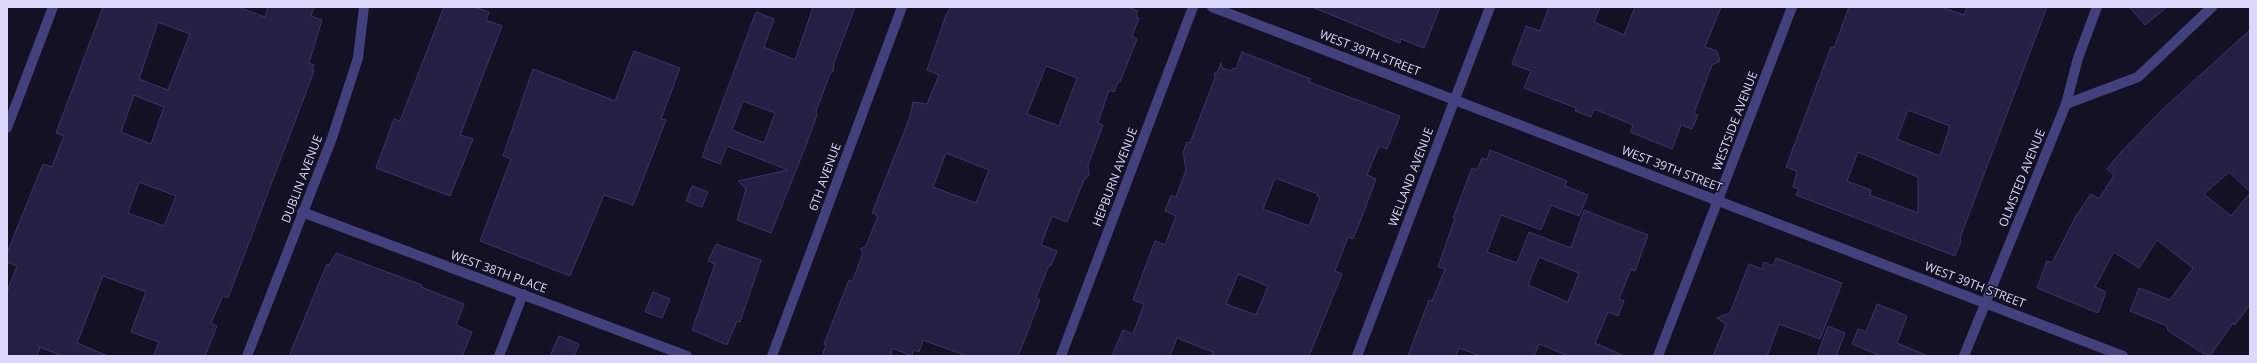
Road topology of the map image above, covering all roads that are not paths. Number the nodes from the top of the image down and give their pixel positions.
1 (53, 7) edge
2 (364, 7) edge
3 (902, 7) edge
4 (1193, 7) edge
5 (1212, 7) edge
6 (1490, 7) edge
7 (1792, 7) edge
8 (2097, 7) edge
9 (2212, 7) edge
10 (1454, 100) junction
11 (2066, 104) junction
12 (7, 128) edge
13 (1718, 201) junction
14 (302, 212) junction
15 (523, 294) junction
16 (1985, 303) junction
17 (247, 356) edge
18 (499, 356) edge
19 (687, 356) edge
20 (772, 356) edge
21 (1061, 356) edge
22 (1357, 356) edge
23 (1658, 356) edge
24 (1964, 356) edge
25 (2123, 356) edge

1 - 12 street
2 - 14 street, DUBLIN AVENUE
3 - 20 street, 6TH AVENUE
4 - 21 street, HEPBURN AVENUE
5 - 10 street, WEST 39TH STREET
6 - 10 street, WELLAND AVENUE
7 - 13 street, WESTSIDE AVENUE
8 - 11 street, OLMSTED AVENUE
9 - 11 street
10 - 13 street, WEST 39TH STREET
10 - 22 street, WELLAND AVENUE
11 - 16 street, OLMSTED AVENUE
13 - 16 street, WEST 39TH STREET
13 - 23 street, WESTSIDE AVENUE
14 - 15 street, WEST 38TH PLACE
14 - 17 street, DUBLIN AVENUE
15 - 18 street
15 - 19 street, WEST 38TH PLACE
16 - 24 street, OLMSTED AVENUE
16 - 25 street, WEST 39TH STREET

